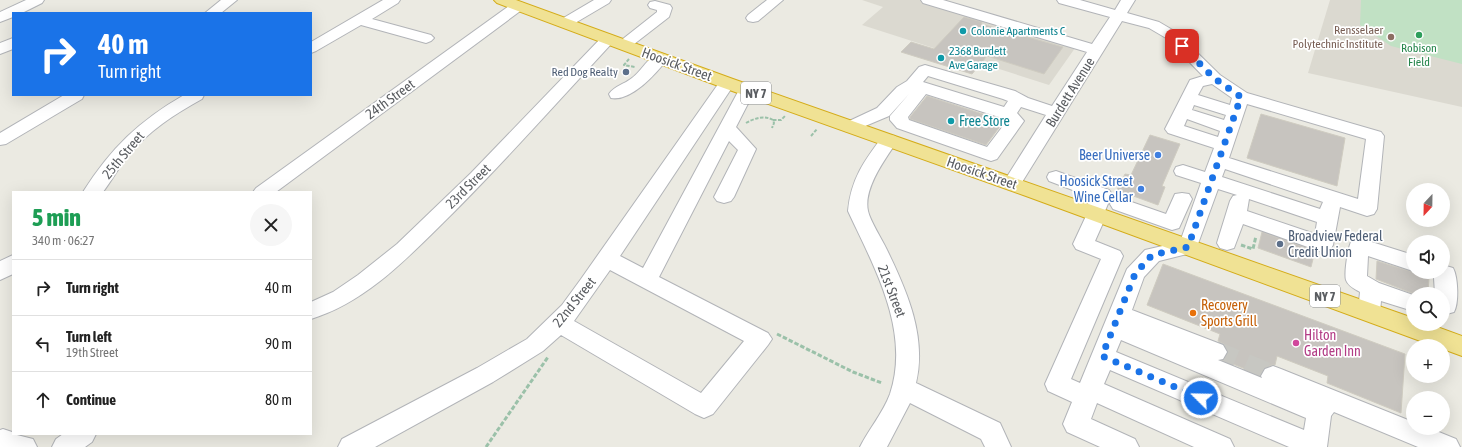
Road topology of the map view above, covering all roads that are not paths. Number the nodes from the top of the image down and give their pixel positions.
1 (37, 0) edge
2 (230, 0) edge
3 (393, 0) edge
4 (604, 0) edge
5 (776, 0) edge
6 (928, 0) edge
7 (1064, 0) edge
8 (1128, 0) edge
9 (510, 3) edge
10 (655, 5) dead end
11 (12, 12) edge
12 (12, 12) edge
13 (213, 12) edge
14 (1118, 15) junction
15 (0, 18) edge
16 (753, 18) dead end
17 (360, 20) junction
18 (566, 23) junction
19 (0, 25) edge
20 (12, 28) edge
21 (426, 38) dead end
22 (616, 42) junction
23 (12, 43) edge
24 (312, 47) edge
25 (0, 49) edge
26 (1096, 50) junction
27 (660, 58) junction
28 (1214, 78) junction
29 (727, 82) junction
30 (918, 86) junction
31 (747, 90) junction
32 (617, 94) dead end
33 (74, 96) edge
34 (194, 96) edge
35 (1018, 100) junction
36 (1185, 105) junction
37 (883, 112) junction
38 (1236, 112) junction
39 (1056, 113) junction
40 (1008, 114) junction
41 (736, 127) junction
42 (851, 127) junction
43 (885, 139) junction
44 (0, 140) edge
45 (1221, 153) junction
46 (1183, 171) dead end
47 (1056, 177) dead end
48 (1211, 180) junction
49 (1012, 183) junction
50 (94, 191) edge
51 (264, 191) edge
52 (1243, 191) junction
53 (724, 197) dead end
54 (1332, 198) junction
55 (1120, 204) dead end
56 (1096, 213) junction
57 (1236, 214) junction
58 (1198, 217) junction
59 (1328, 219) junction
60 (1142, 230) junction
61 (1232, 246) road end
62 (1188, 247) junction
63 (1152, 255) junction
64 (607, 259) junction
65 (1406, 261) edge
66 (12, 264) edge
67 (0, 272) edge
68 (647, 280) junction
69 (1371, 288) junction
70 (1406, 300) edge
71 (312, 311) edge
72 (1369, 312) junction
73 (1116, 321) junction
74 (1406, 322) edge
75 (558, 323) junction
76 (1435, 331) edge
77 (1462, 346) edge
78 (1215, 352) tunnel mouth
79 (1102, 356) junction
80 (1273, 376) tunnel mouth
81 (893, 385) junction
82 (1088, 393) junction
83 (1324, 406) junction
84 (82, 435) edge
85 (1314, 446) edge
86 (65, 447) edge
87 (351, 447) edge
88 (873, 447) edge
89 (998, 447) edge
90 (1126, 447) edge
91 (1221, 447) edge
92 (1446, 447) edge

1 - 11 street
2 - 13 street
3 - 17 street
4 - 18 street
5 - 16 street
6 - 26 street
7 - 14 street
8 - 14 street, Burdett Avenue
9 - 18 highway, Hoosick Street / NY 7
9 - 51 street, 24th Street
10 - 22 street, 23rd Street
12 - 15 street
14 - 26 street, Burdett Avenue
14 - 28 street
17 - 21 street
17 - 24 street
18 - 22 highway, Hoosick Street / NY 7
19 - 20 street
22 - 27 highway, Hoosick Street / NY 7
22 - 71 street, 23rd Street
23 - 25 street
26 - 39 street, Burdett Avenue
27 - 29 highway, Hoosick Street / NY 7
27 - 32 street
28 - 36 street
28 - 38 street
29 - 31 highway, Hoosick Street / NY 7
29 - 64 street, 22nd Street
30 - 35 street
30 - 37 street
30 - 40 street
30 - 40 street
31 - 41 street
31 - 42 highway, Hoosick Street / NY 7
33 - 44 street
34 - 50 street, 25th Street
35 - 39 street
35 - 40 street
36 - 38 street
36 - 45 street
37 - 42 street
37 - 43 street
38 - 45 street
38 - 54 street
39 - 49 street, Burdett Avenue
41 - 53 street
41 - 68 street
42 - 43 highway, Hoosick Street / NY 7
43 - 49 highway, Hoosick Street / NY 7
43 - 81 street, 21st Street
45 - 48 street
45 - 54 street
46 - 48 street
47 - 56 street
48 - 52 street
48 - 58 street
49 - 56 highway, Hoosick Street / NY 7
52 - 57 street
52 - 59 street
54 - 59 street
55 - 58 street
56 - 60 highway, Hoosick Street / NY 7
56 - 82 street
57 - 59 street
57 - 61 street
58 - 62 street
60 - 62 highway, Hoosick Street / NY 7
60 - 63 street
62 - 63 street
62 - 72 highway, Hoosick Street / NY 7
63 - 73 street
64 - 68 street
64 - 75 street, 22nd Street
65 - 69 street
66 - 67 street
68 - 75 street
69 - 70 street
69 - 72 street
72 - 74 highway, Hoosick Street / NY 7
73 - 78 street
73 - 79 street
73 - 83 street
75 - 87 street, 22nd Street
76 - 77 highway, Hoosick Street / NY 7
79 - 82 street
79 - 85 street
80 - 83 street
81 - 88 street, 21st Street
81 - 89 street
82 - 90 street
82 - 91 street
83 - 85 street
83 - 92 street
84 - 86 street

